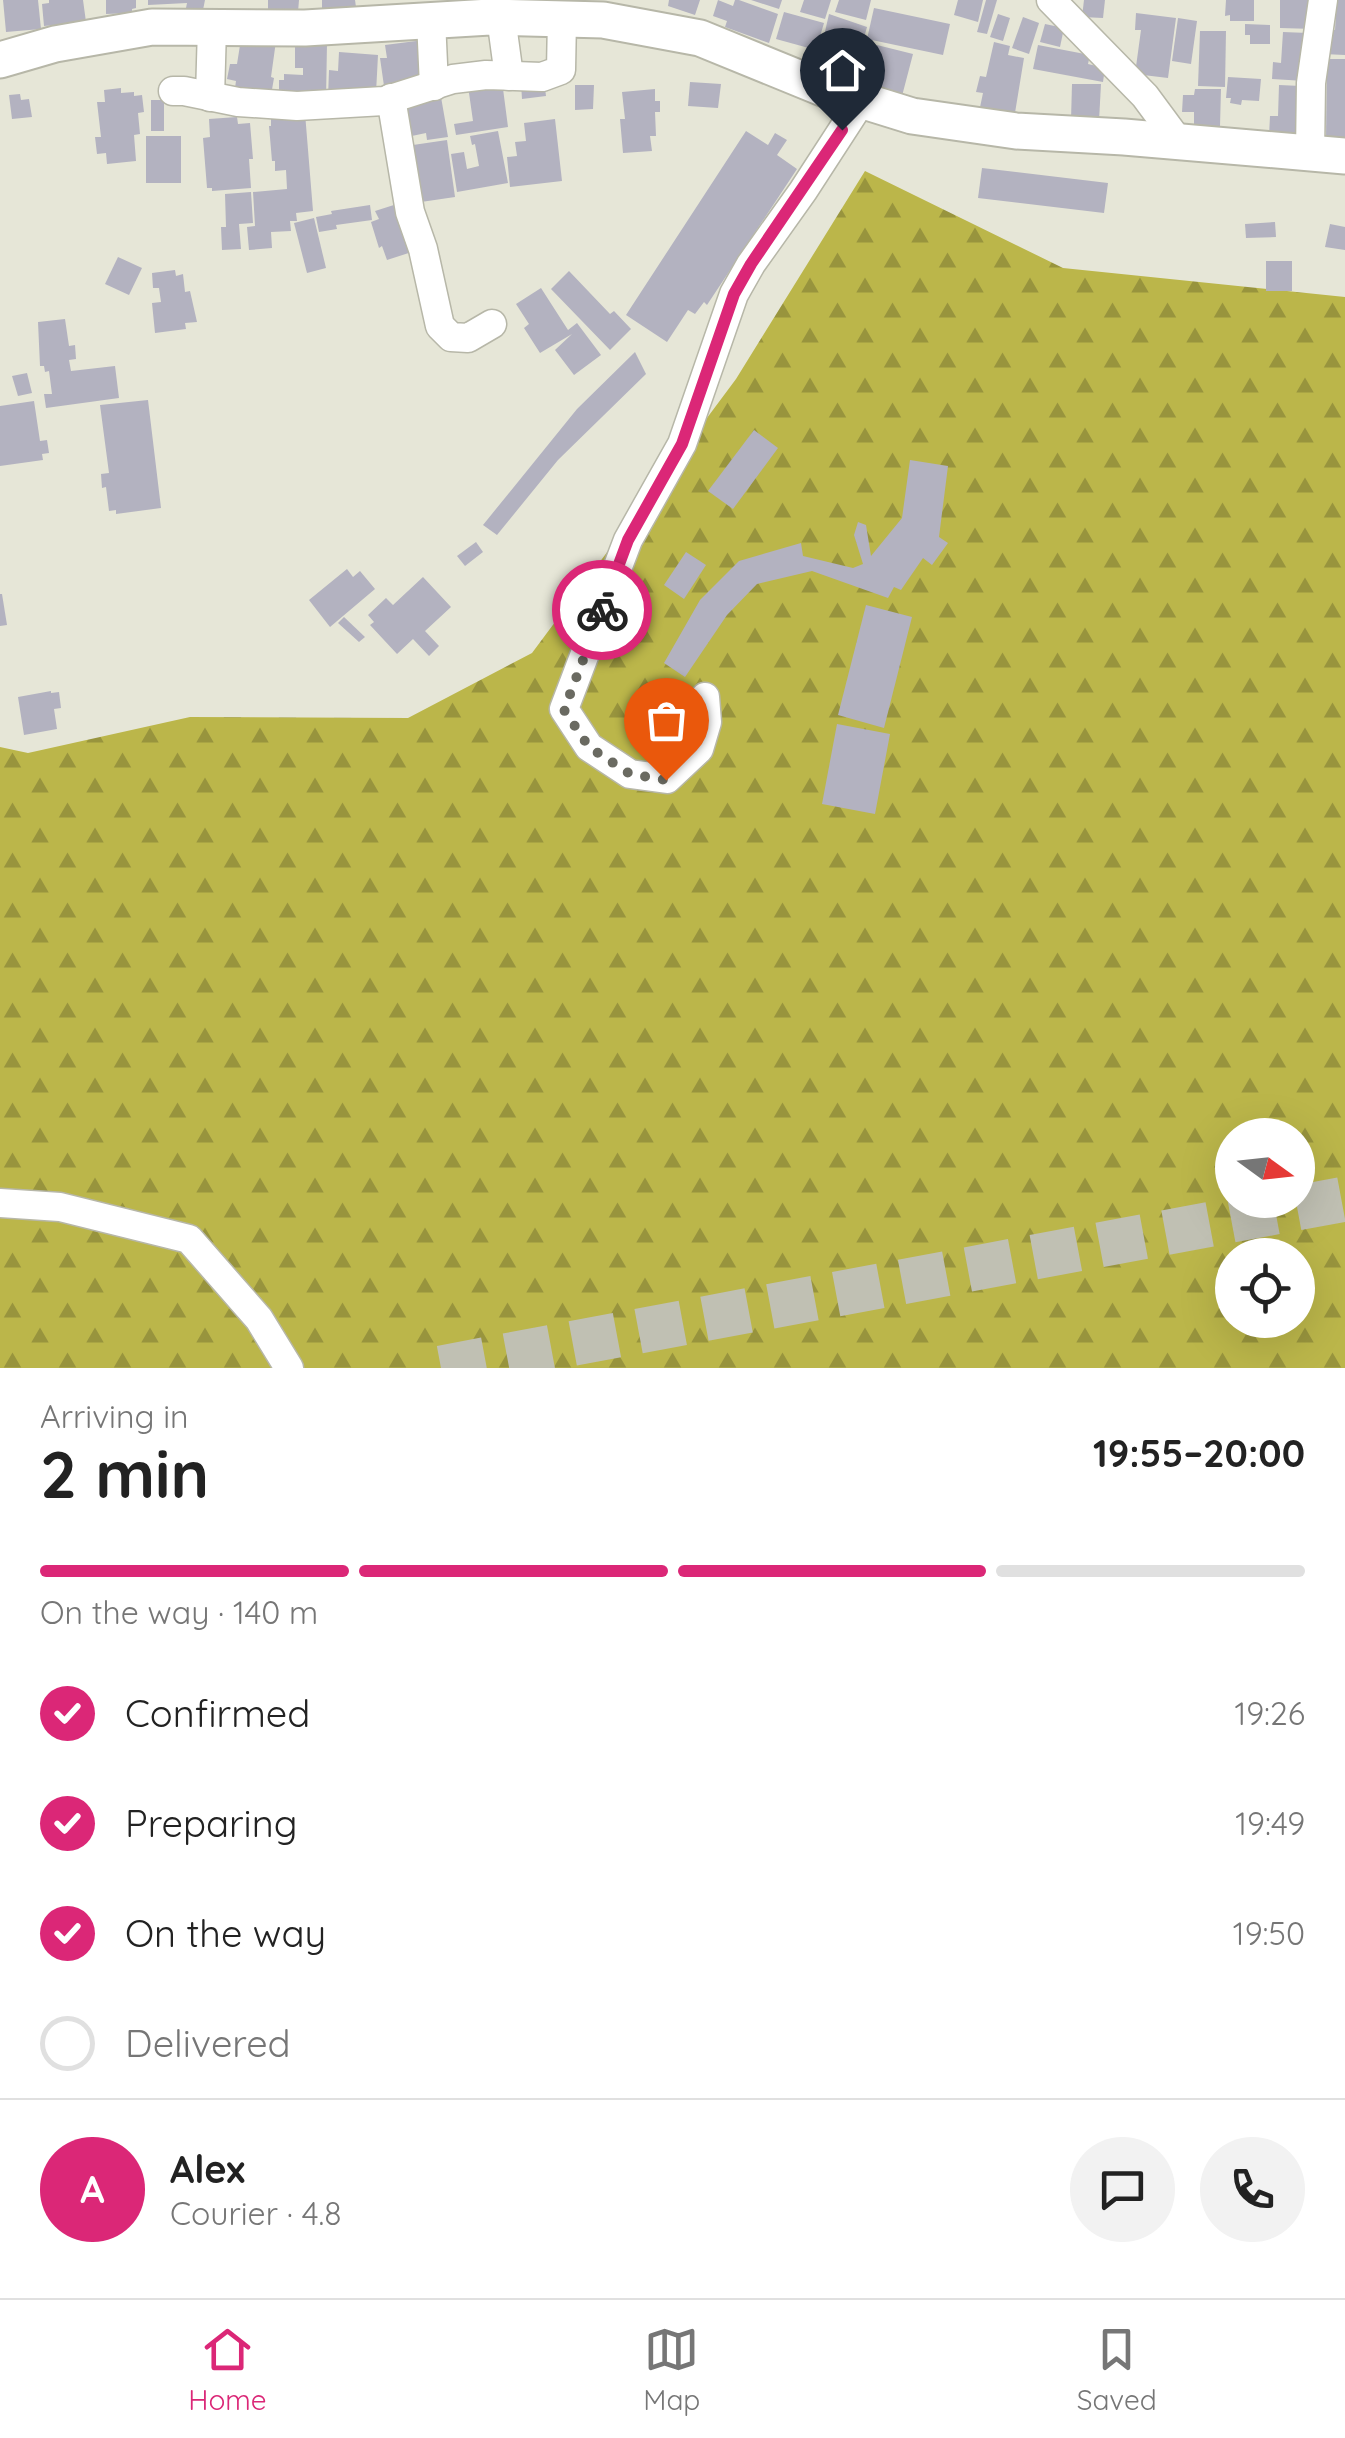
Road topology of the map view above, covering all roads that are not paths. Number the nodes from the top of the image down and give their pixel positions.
1 (1051, 0) edge
2 (1324, 0) edge
3 (556, 12) edge
4 (501, 17) junction
5 (431, 20) junction
6 (212, 27) junction
7 (0, 60) edge
8 (509, 76) junction
9 (434, 86) junction
10 (173, 91) dead end
11 (210, 97) junction
12 (391, 98) junction
13 (862, 100) junction
14 (1179, 142) junction
15 (1310, 153) junction
16 (1345, 156) edge
17 (492, 324) dead end
18 (705, 697) dead end
19 (0, 1204) edge
20 (289, 1368) edge

1 - 14 street
2 - 15 street
3 - 4 street
3 - 8 street
3 - 13 street
4 - 5 street
4 - 8 street
5 - 6 street
5 - 9 street
6 - 7 street
6 - 11 street
8 - 9 street
9 - 12 street
10 - 11 street
11 - 12 street
12 - 17 street
13 - 14 street
13 - 18 street
14 - 15 street
15 - 16 street
19 - 20 street

